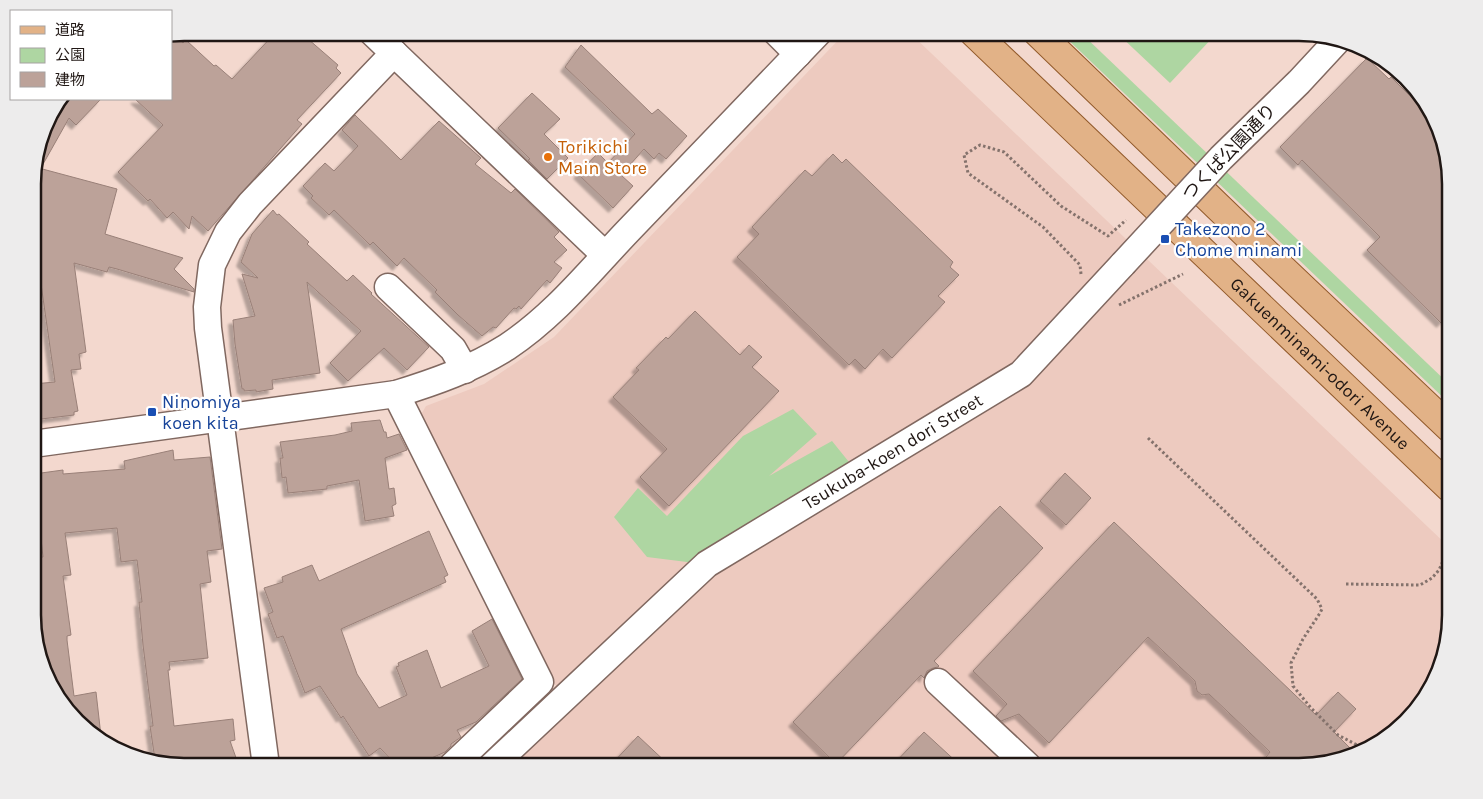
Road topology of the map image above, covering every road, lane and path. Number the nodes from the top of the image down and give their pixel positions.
1 (381, 41) edge
2 (785, 41) edge
3 (810, 41) edge
4 (982, 41) edge
5 (1045, 41) edge
6 (1334, 46) edge
7 (394, 53) junction
8 (798, 54) junction
9 (1126, 220) dead end
10 (605, 254) junction
11 (1123, 264) joint
12 (1183, 274) dead end
13 (388, 287) dead end
14 (1079, 311) junction
15 (465, 370) junction
16 (396, 394) junction
17 (219, 419) junction
18 (1442, 420) edge
19 (1148, 438) dead end
20 (41, 443) edge
21 (1442, 480) edge
22 (1442, 562) edge
23 (1346, 584) dead end
24 (938, 682) dead end
25 (1357, 745) edge
26 (1019, 757) edge
27 (265, 758) edge
28 (461, 758) edge
29 (501, 758) edge

1 - 7 street
2 - 8 street
3 - 8 street
4 - 21 main road, Gakuenminami-odori Avenue
5 - 18 main road
6 - 11 street, つくば公園通り, bridge
7 - 10 street
7 - 17 street
8 - 10 street
9 - 14 path
10 - 15 street
11 - 14 street, Tsukuba-koen dori Street
12 - 14 path
13 - 15 street
14 - 29 street, Tsukuba-koen dori Street
15 - 16 street
16 - 17 street
16 - 28 street
17 - 20 street
17 - 27 street
19 - 25 path
22 - 23 path
24 - 26 street

